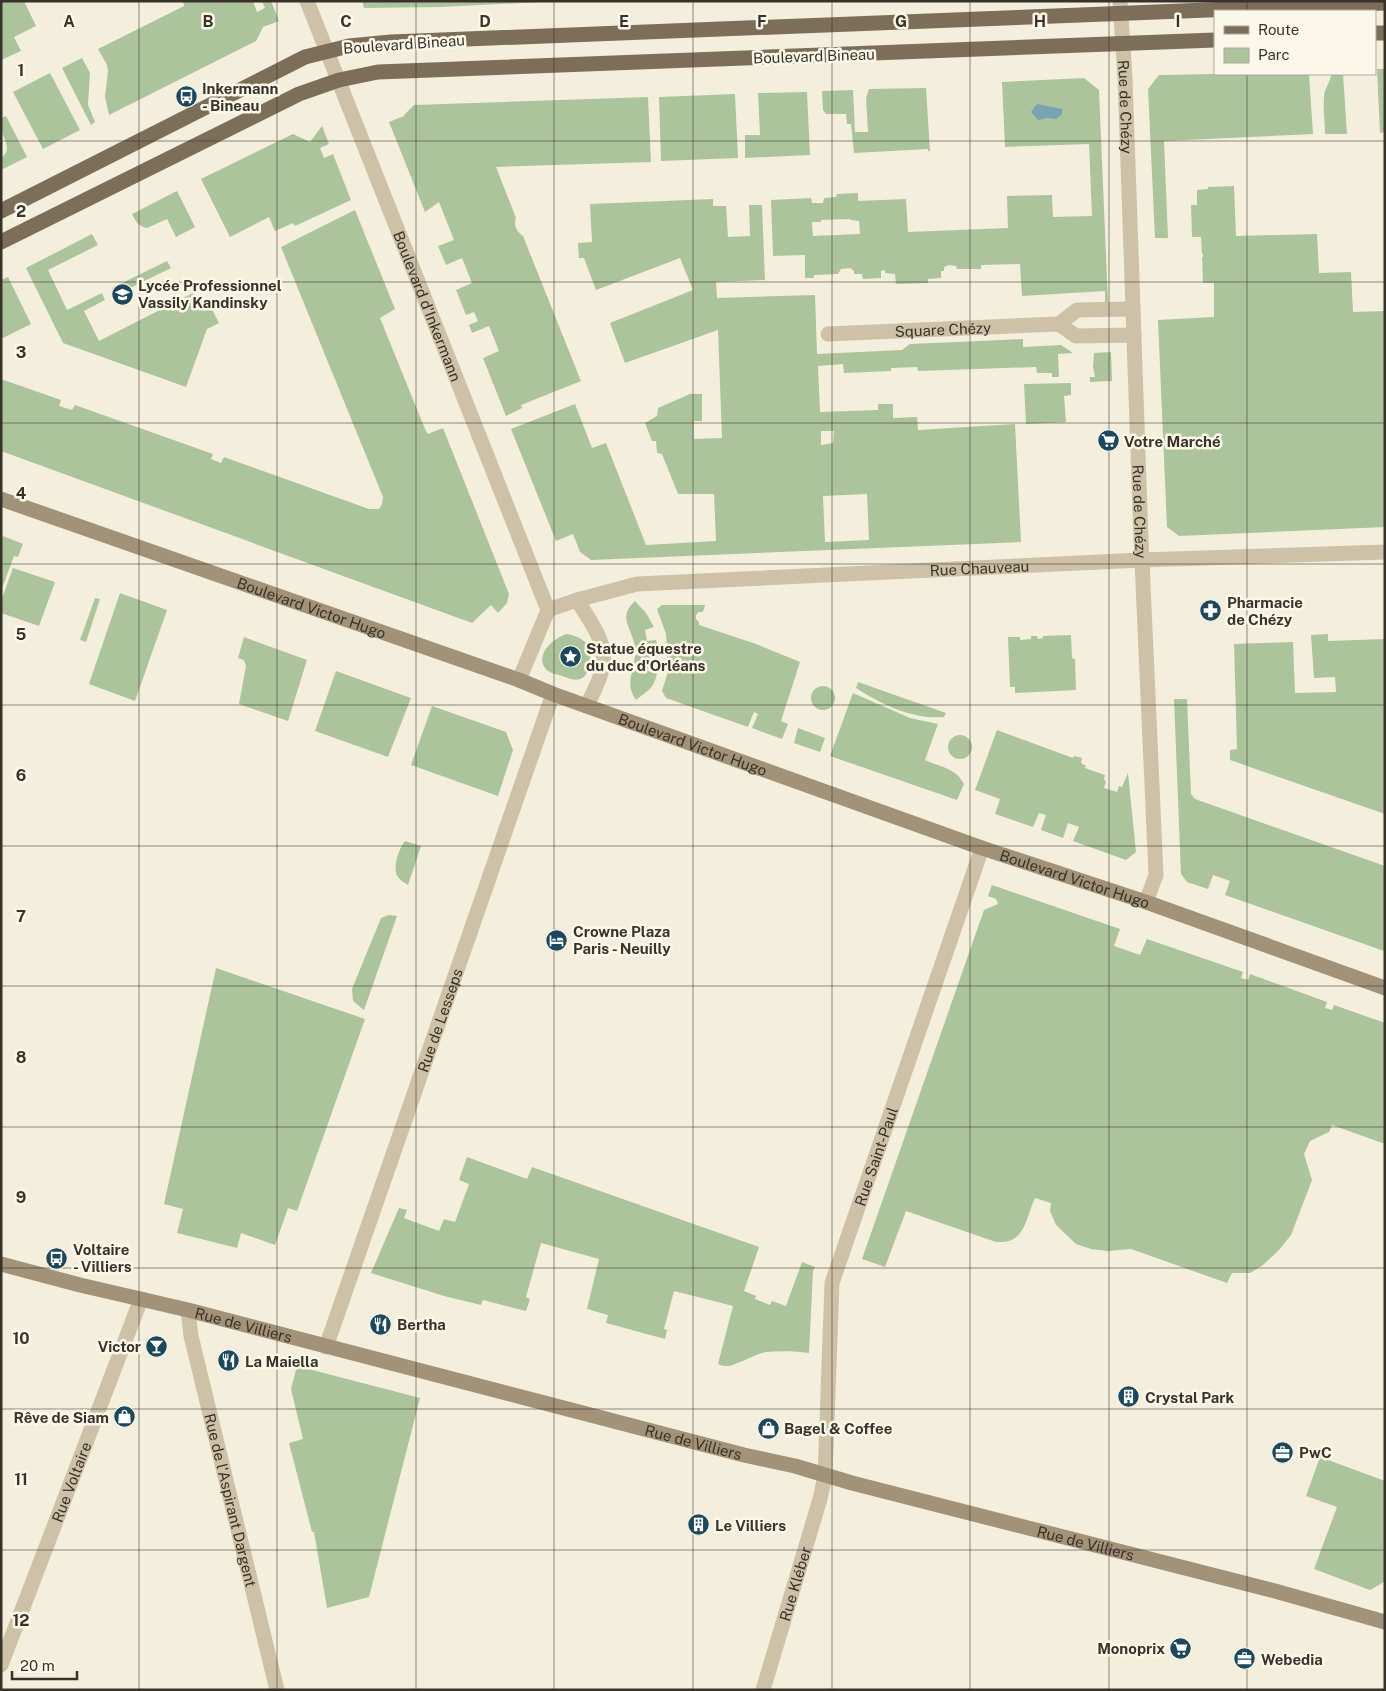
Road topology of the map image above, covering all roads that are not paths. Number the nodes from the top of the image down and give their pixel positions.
1 (307, 1) edge
2 (1385, 4) edge
3 (1121, 8) edge
4 (1214, 40) edge
5 (1123, 44) junction
6 (327, 50) junction
7 (339, 80) junction
8 (1, 211) edge
9 (1, 242) edge
10 (1133, 309) junction
11 (1059, 324) junction
12 (828, 334) dead end
13 (1134, 335) junction
14 (1, 499) edge
15 (1385, 552) edge
16 (1142, 560) junction
17 (577, 600) junction
18 (548, 610) junction
19 (519, 680) junction
20 (553, 694) junction
21 (587, 706) junction
22 (982, 848) junction
23 (1146, 902) junction
24 (1385, 988) edge
25 (1, 1264) edge
26 (141, 1299) junction
27 (188, 1310) junction
28 (326, 1346) junction
29 (825, 1476) junction
30 (1385, 1622) edge
31 (1, 1665) edge
32 (277, 1690) edge
33 (763, 1690) edge

1 - 6 street, Boulevard d'Inkermann
2 - 3 main road, Boulevard Bineau
3 - 5 street, Rue de Chézy
3 - 6 main road, Boulevard Bineau
4 - 5 main road, Boulevard Bineau
5 - 7 main road, Boulevard Bineau
5 - 10 street, Rue de Chézy
6 - 7 street, Boulevard d'Inkermann
6 - 8 main road, Boulevard Bineau
7 - 9 main road, Boulevard Bineau
7 - 18 street, Boulevard d'Inkermann
10 - 11 street
10 - 13 street, Rue de Chézy
11 - 12 street, Square Chézy
11 - 13 street
13 - 16 street, Rue de Chézy
14 - 19 street, Boulevard Victor Hugo
15 - 16 street, Rue Chauveau
16 - 17 street, Rue Chauveau
16 - 23 street, Rue de Chézy
17 - 18 street, Rue Chauveau
17 - 21 street
18 - 19 street
19 - 20 street, Boulevard Victor Hugo
20 - 21 street, Boulevard Victor Hugo
20 - 28 street, Rue de Lesseps
21 - 22 street, Boulevard Victor Hugo
22 - 23 street, Boulevard Victor Hugo
22 - 29 street, Rue Saint-Paul
23 - 24 street, Boulevard Victor Hugo
25 - 26 street, Rue de Villiers
26 - 27 street, Rue de Villiers
26 - 31 street, Rue Voltaire
27 - 28 street, Rue de Villiers
27 - 32 street, Rue de l'Aspirant Dargent
28 - 29 street, Rue de Villiers
29 - 30 street, Rue de Villiers
29 - 33 street, Rue Kléber

